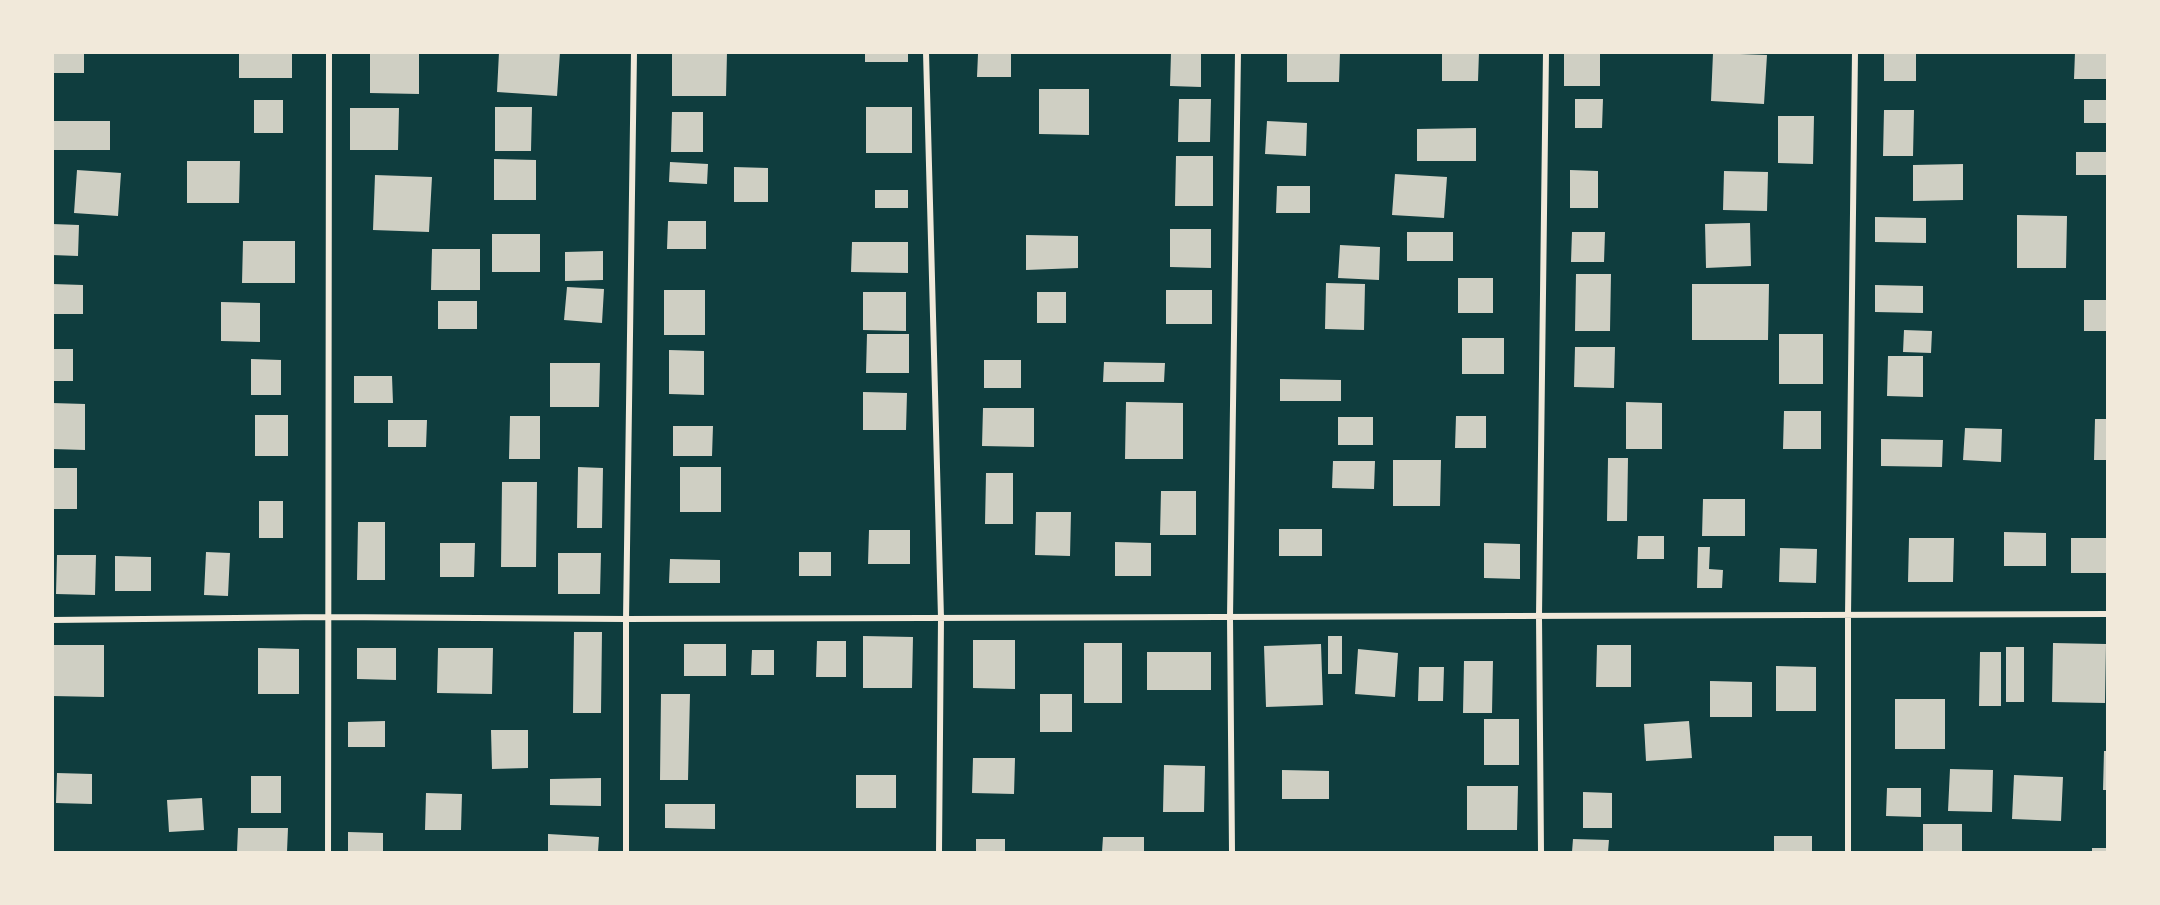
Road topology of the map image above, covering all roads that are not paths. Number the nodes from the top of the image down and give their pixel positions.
1 (329, 52) edge
2 (634, 52) edge
3 (926, 52) edge
4 (1238, 52) edge
5 (1546, 52) edge
6 (1855, 52) edge
7 (2108, 614) edge
8 (1848, 615) junction
9 (1539, 616) junction
10 (327, 617) junction
11 (1230, 617) junction
12 (941, 618) junction
13 (626, 619) junction
14 (52, 620) edge
15 (328, 852) edge
16 (626, 852) edge
17 (939, 852) edge
18 (1232, 852) edge
19 (1541, 852) edge
20 (1848, 852) edge

1 - 10 street
2 - 13 street
3 - 12 street
4 - 11 street
5 - 9 street
6 - 8 street
7 - 8 street
8 - 9 street
8 - 20 street
9 - 11 street
9 - 19 street
10 - 13 street
10 - 14 street
10 - 15 street
11 - 12 street
11 - 18 street
12 - 13 street
12 - 17 street
13 - 16 street

